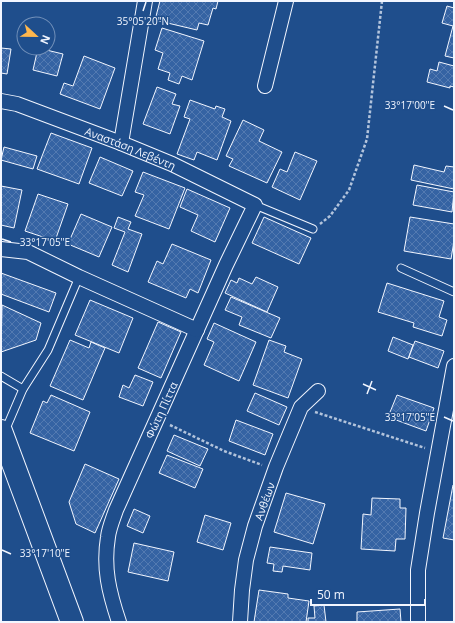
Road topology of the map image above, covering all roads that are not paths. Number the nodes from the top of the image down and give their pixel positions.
1 (145, 1) edge
2 (286, 1) edge
3 (265, 86) dead end
4 (1, 101) edge
5 (121, 143) junction
6 (255, 205) junction
7 (313, 229) road end
8 (1, 249) edge
9 (401, 268) dead end
10 (79, 277) junction
11 (454, 292) edge
12 (197, 330) junction
13 (454, 366) edge
14 (1, 376) edge
15 (23, 389) junction
16 (318, 391) dead end
17 (2, 434) edge
18 (72, 622) edge
19 (119, 622) edge
20 (240, 622) edge
21 (418, 622) edge

1 - 5 street
2 - 3 street
4 - 5 street, Αναστάση Λεβέντη
5 - 6 street, Αναστάση Λεβέντη
6 - 7 lane
6 - 12 street, Φώτη Πίττα
8 - 10 street
9 - 11 lane
10 - 12 street
10 - 15 lane
12 - 19 street, Φώτη Πίττα
13 - 21 street
14 - 15 lane
15 - 17 lane
16 - 20 street, Ανθέων
17 - 18 main road

